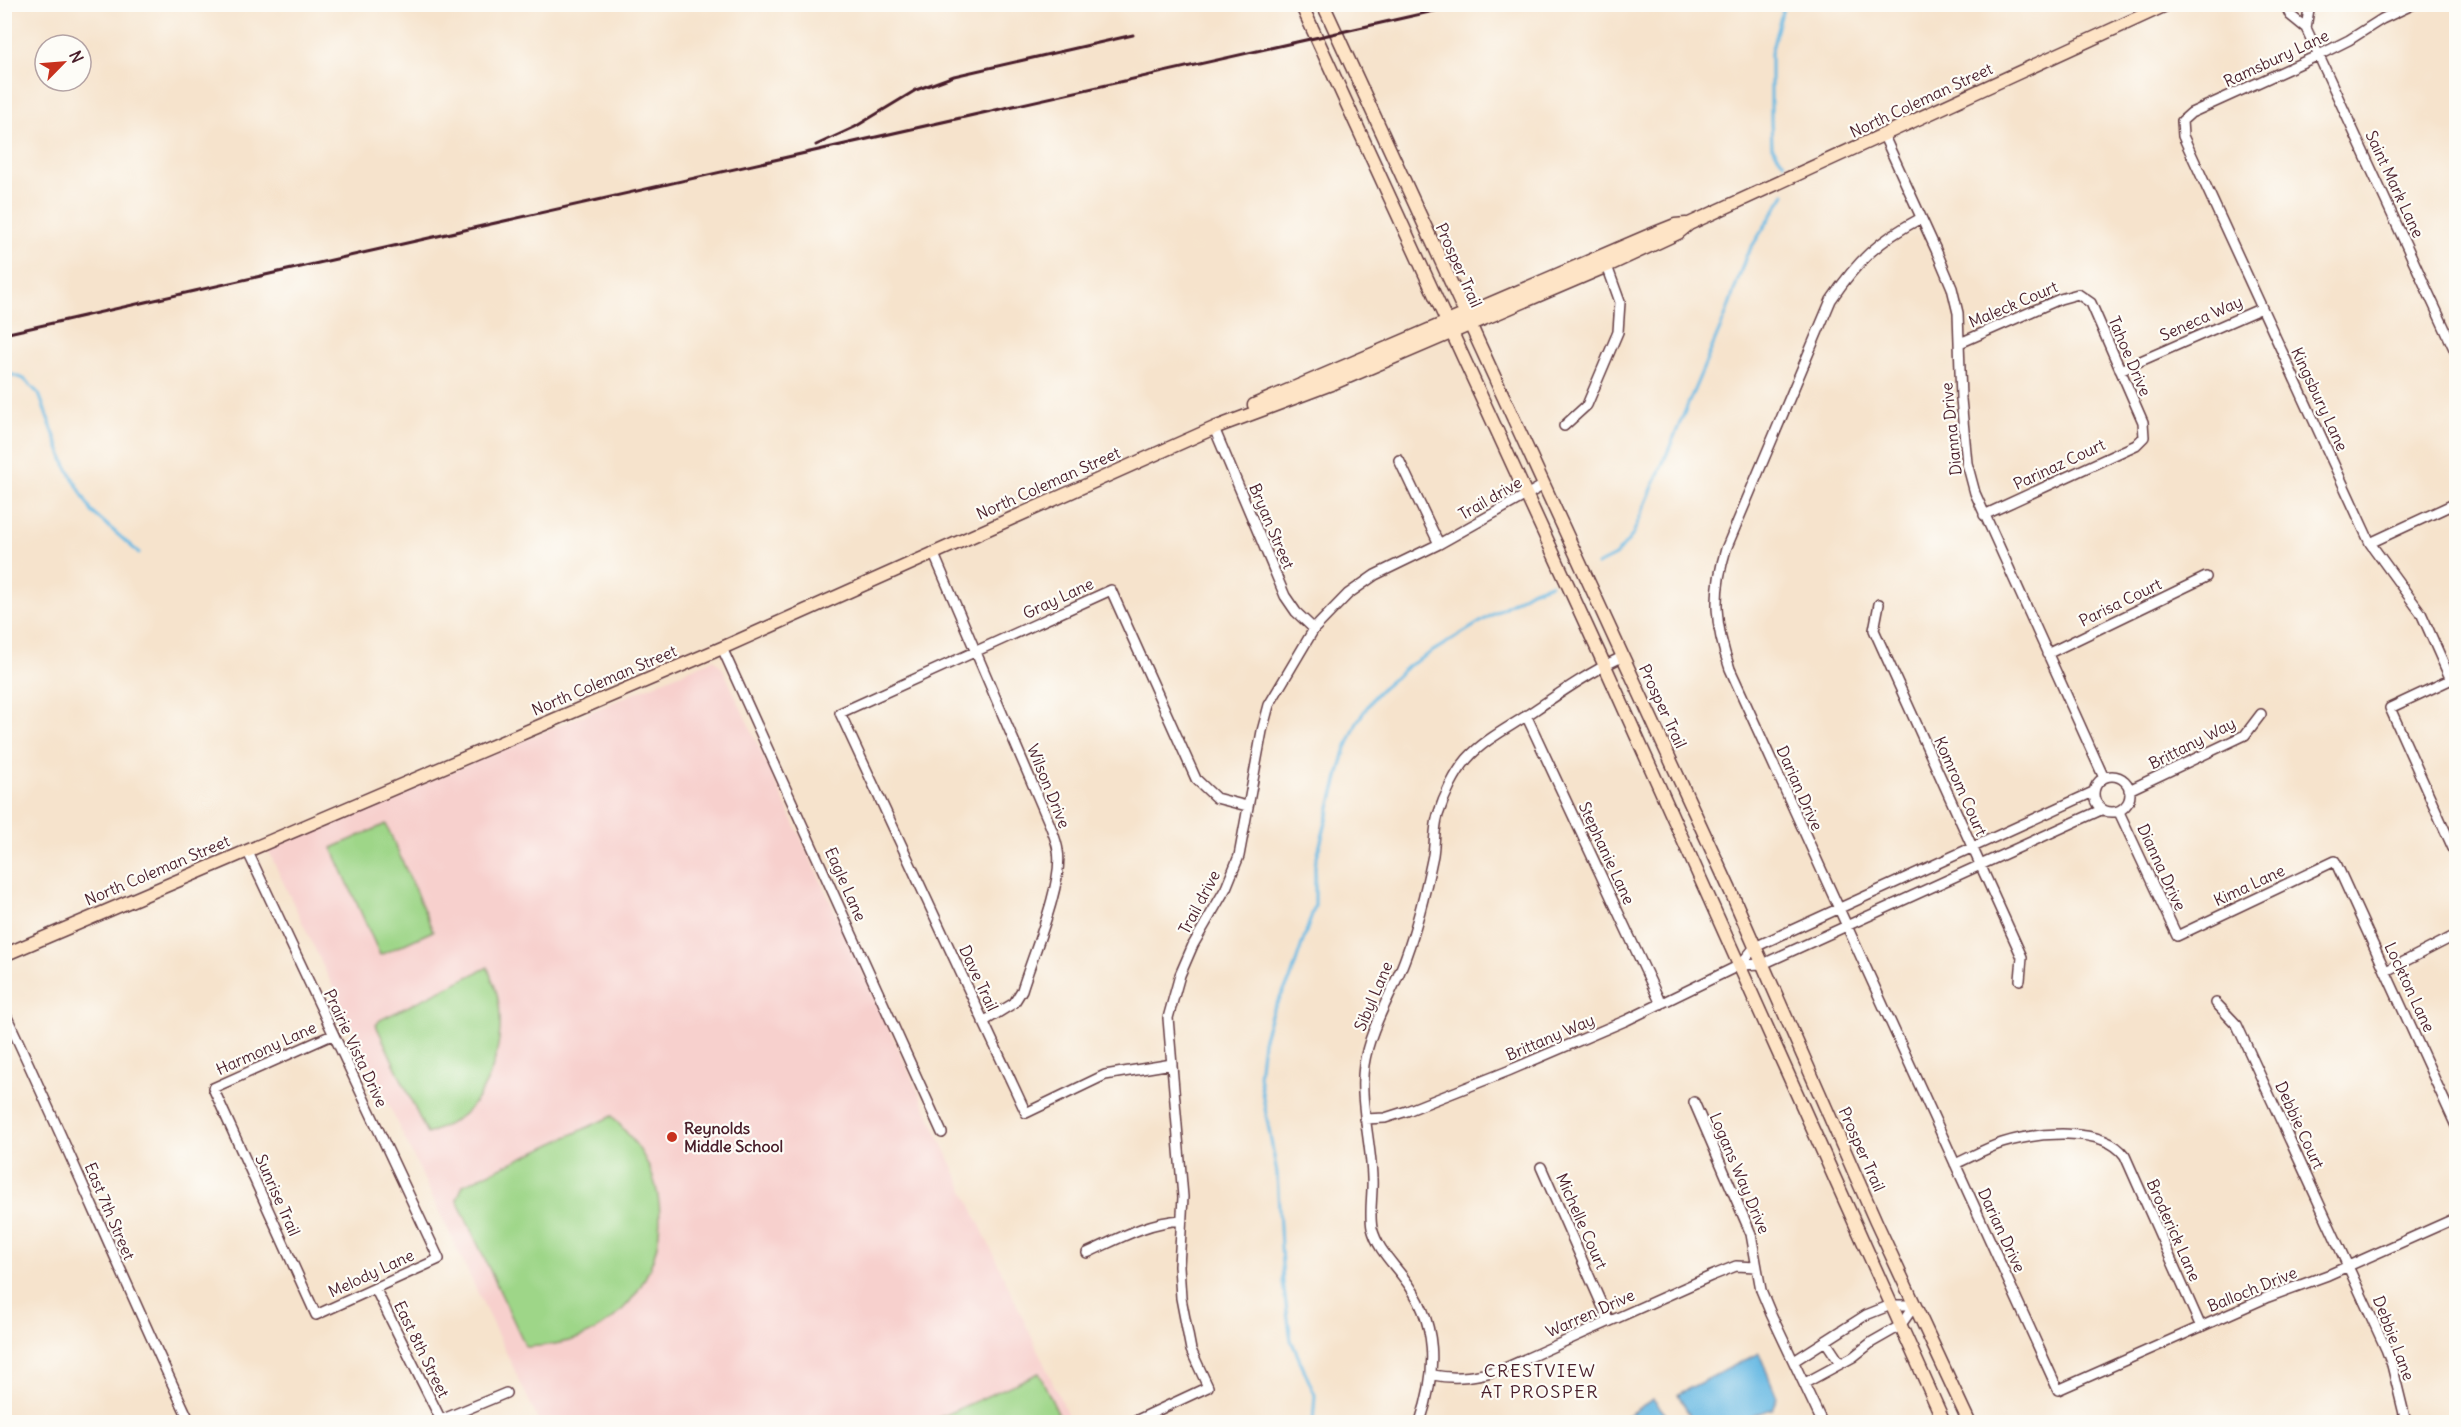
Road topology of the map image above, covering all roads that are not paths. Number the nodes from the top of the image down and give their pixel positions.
1 (1302, 4) edge
2 (1323, 4) edge
3 (2168, 4) edge
4 (2285, 4) edge
5 (2307, 4) edge
6 (2414, 4) edge
7 (2306, 28) junction
8 (2319, 55) junction
9 (2182, 121) joint
10 (1884, 136) junction
11 (1921, 218) junction
12 (1689, 224) junction
13 (1607, 266) junction
14 (2078, 294) joint
15 (2262, 308) junction
16 (1466, 321) junction
17 (1451, 328) junction
18 (1960, 343) junction
19 (2457, 353) edge
20 (2120, 370) junction
21 (1564, 426) dead end
22 (1214, 428) junction
23 (2144, 437) joint
24 (1399, 460) dead end
25 (1544, 485) junction
26 (1526, 494) junction
27 (2457, 503) edge
28 (1984, 515) junction
29 (2370, 543) junction
30 (1438, 544) junction
31 (933, 552) junction
32 (2206, 578) dead end
33 (1879, 604) dead end
34 (1314, 629) junction
35 (722, 648) junction
36 (975, 652) junction
37 (2047, 654) junction
38 (1622, 657) junction
39 (1605, 666) junction
40 (2454, 678) edge
41 (840, 714) joint
42 (2261, 714) dead end
43 (1527, 715) junction
44 (2104, 778) junction
45 (2129, 790) junction
46 (2093, 792) junction
47 (1247, 806) junction
48 (2101, 810) junction
49 (2119, 812) junction
50 (1973, 849) junction
51 (247, 850) junction
52 (2457, 855) edge
53 (2335, 861) joint
54 (1980, 864) junction
55 (1838, 910) junction
56 (1846, 926) junction
57 (2457, 935) edge
58 (2177, 936) joint
59 (1755, 947) junction
60 (4, 955) edge
61 (1763, 964) junction
62 (1740, 965) junction
63 (2386, 971) junction
64 (2020, 980) dead end
65 (2216, 1003) dead end
66 (1661, 1004) junction
67 (4, 1011) edge
68 (983, 1022) junction
69 (332, 1035) junction
70 (1172, 1064) junction
71 (213, 1088) joint
72 (1694, 1102) dead end
73 (1365, 1119) junction
74 (2457, 1126) edge
75 (942, 1133) dead end
76 (1955, 1164) junction
77 (1541, 1167) dead end
78 (2457, 1218) edge
79 (1182, 1220) junction
80 (1087, 1253) dead end
81 (439, 1258) joint
82 (2348, 1266) junction
83 (1757, 1267) junction
84 (375, 1288) junction
85 (1891, 1305) junction
86 (1915, 1305) junction
87 (316, 1315) joint
88 (1609, 1321) junction
89 (1900, 1326) junction
90 (2201, 1327) junction
91 (1826, 1342) junction
92 (1794, 1361) junction
93 (1840, 1363) junction
94 (1433, 1376) junction
95 (1805, 1383) junction
96 (2058, 1390) joint
97 (507, 1393) dead end
98 (190, 1422) edge
99 (439, 1422) edge
100 (1133, 1422) edge
101 (1420, 1422) edge
102 (1822, 1422) edge
103 (1944, 1422) edge
104 (1969, 1422) edge
105 (2406, 1422) edge

1 - 17 main road, Prosper Trail
2 - 16 main road, Prosper Trail
3 - 10 main road, North Coleman Street
4 - 7 street, Saint Mark Lane
5 - 7 street, Saint Mark Lane
6 - 8 street, Ramsbury Lane
7 - 8 street, Saint Mark Lane
8 - 9 street, Ramsbury Lane
8 - 19 street, Saint Mark Lane
9 - 15 street, Kingsbury Lane
10 - 11 street, Dianna Drive
10 - 12 main road, North Coleman Street
11 - 18 street, Dianna Drive
11 - 55 street, Darian Drive
12 - 13 main road, North Coleman Street
12 - 16 main road, North Coleman Street
13 - 16 main road, North Coleman Street
13 - 21 street
14 - 18 street, Maleck Court
14 - 20 street, Tahoe Drive
15 - 20 street, Seneca Way
15 - 29 street, Kingsbury Lane
16 - 17 main road, North Coleman Street
16 - 25 main road, Prosper Trail
17 - 22 main road, North Coleman Street
17 - 26 main road, Prosper Trail
18 - 28 street, Dianna Drive
20 - 23 street, Tahoe Drive
22 - 31 main road, North Coleman Street
22 - 34 street, Bryan Street
23 - 28 street, Parinaz Court
24 - 30 street
25 - 26 street, Trail drive
25 - 38 main road, Prosper Trail
26 - 30 street, Trail drive
26 - 39 main road, Prosper Trail
27 - 29 street
28 - 37 street, Dianna Drive
29 - 40 street, Kingsbury Lane
30 - 34 street, Trail drive
31 - 35 main road, North Coleman Street
31 - 36 street, Wilson Drive
32 - 37 street, Parisa Court
33 - 50 street, Komrom Court
34 - 47 street, Trail drive
35 - 51 main road, North Coleman Street
35 - 75 street, Eagle Lane
36 - 41 street, Gray Lane
36 - 47 street, Gray Lane
36 - 68 street, Wilson Drive
37 - 44 street, Dianna Drive
38 - 39 street, Sibyl Lane
38 - 59 main road, Prosper Trail
39 - 43 street, Sibyl Lane
39 - 62 main road, Prosper Trail
40 - 52 street
41 - 68 street, Dave Trail
42 - 45 street, Brittany Way
43 - 66 street, Stephanie Lane
43 - 73 street, Sibyl Lane
44 - 45 street
44 - 46 street
45 - 49 street
46 - 48 street
46 - 50 street, Brittany Way
47 - 70 street, Trail drive
48 - 49 street
48 - 54 street, Brittany Way
49 - 58 street, Dianna Drive
50 - 54 street, Komrom Court
50 - 55 street, Brittany Way
51 - 60 main road, North Coleman Street
51 - 69 street, Prairie Vista Drive
53 - 58 street, Kima Lane
53 - 63 street, Lockton Lane
54 - 56 street, Brittany Way
54 - 64 street, Komrom Court
55 - 56 street, Darian Drive
55 - 59 street, Brittany Way
56 - 61 street, Brittany Way
56 - 76 street, Darian Drive
57 - 63 street
59 - 61 main road, Prosper Trail
59 - 62 street, Brittany Way
61 - 62 street, Brittany Way
61 - 86 main road, Prosper Trail
62 - 66 street, Brittany Way
62 - 85 main road, Prosper Trail
63 - 74 street, Lockton Lane
65 - 82 street, Debbie Court
66 - 73 street, Brittany Way
67 - 98 street, East 7th Street
68 - 70 street, Dave Trail
69 - 71 street, Harmony Lane
69 - 81 street, Prairie Vista Drive
70 - 79 street, Trail drive
71 - 87 street, Sunrise Trail
72 - 83 street, Logans Way Drive
73 - 94 street, Sibyl Lane
76 - 90 street, Broderick Lane
76 - 96 street, Darian Drive
77 - 88 street, Michelle Court
78 - 82 street, Balloch Drive
79 - 80 street
79 - 100 street, Trail drive
81 - 84 street, Melody Lane
82 - 90 street, Balloch Drive
82 - 105 street, Debbie Lane
83 - 88 street, Warren Drive
83 - 92 street, Logans Way Drive
84 - 87 street, Melody Lane
84 - 99 street, East 8th Street
85 - 86 street
85 - 89 main road, Prosper Trail
85 - 91 street
86 - 89 street
86 - 104 main road, Prosper Trail
88 - 94 street, Warren Drive
89 - 93 street
89 - 103 main road, Prosper Trail
90 - 96 street, Balloch Drive
91 - 92 street
91 - 93 street
92 - 95 street, Logans Way Drive
93 - 95 street
94 - 101 street, Sibyl Lane
95 - 102 street, Logans Way Drive
97 - 99 street

